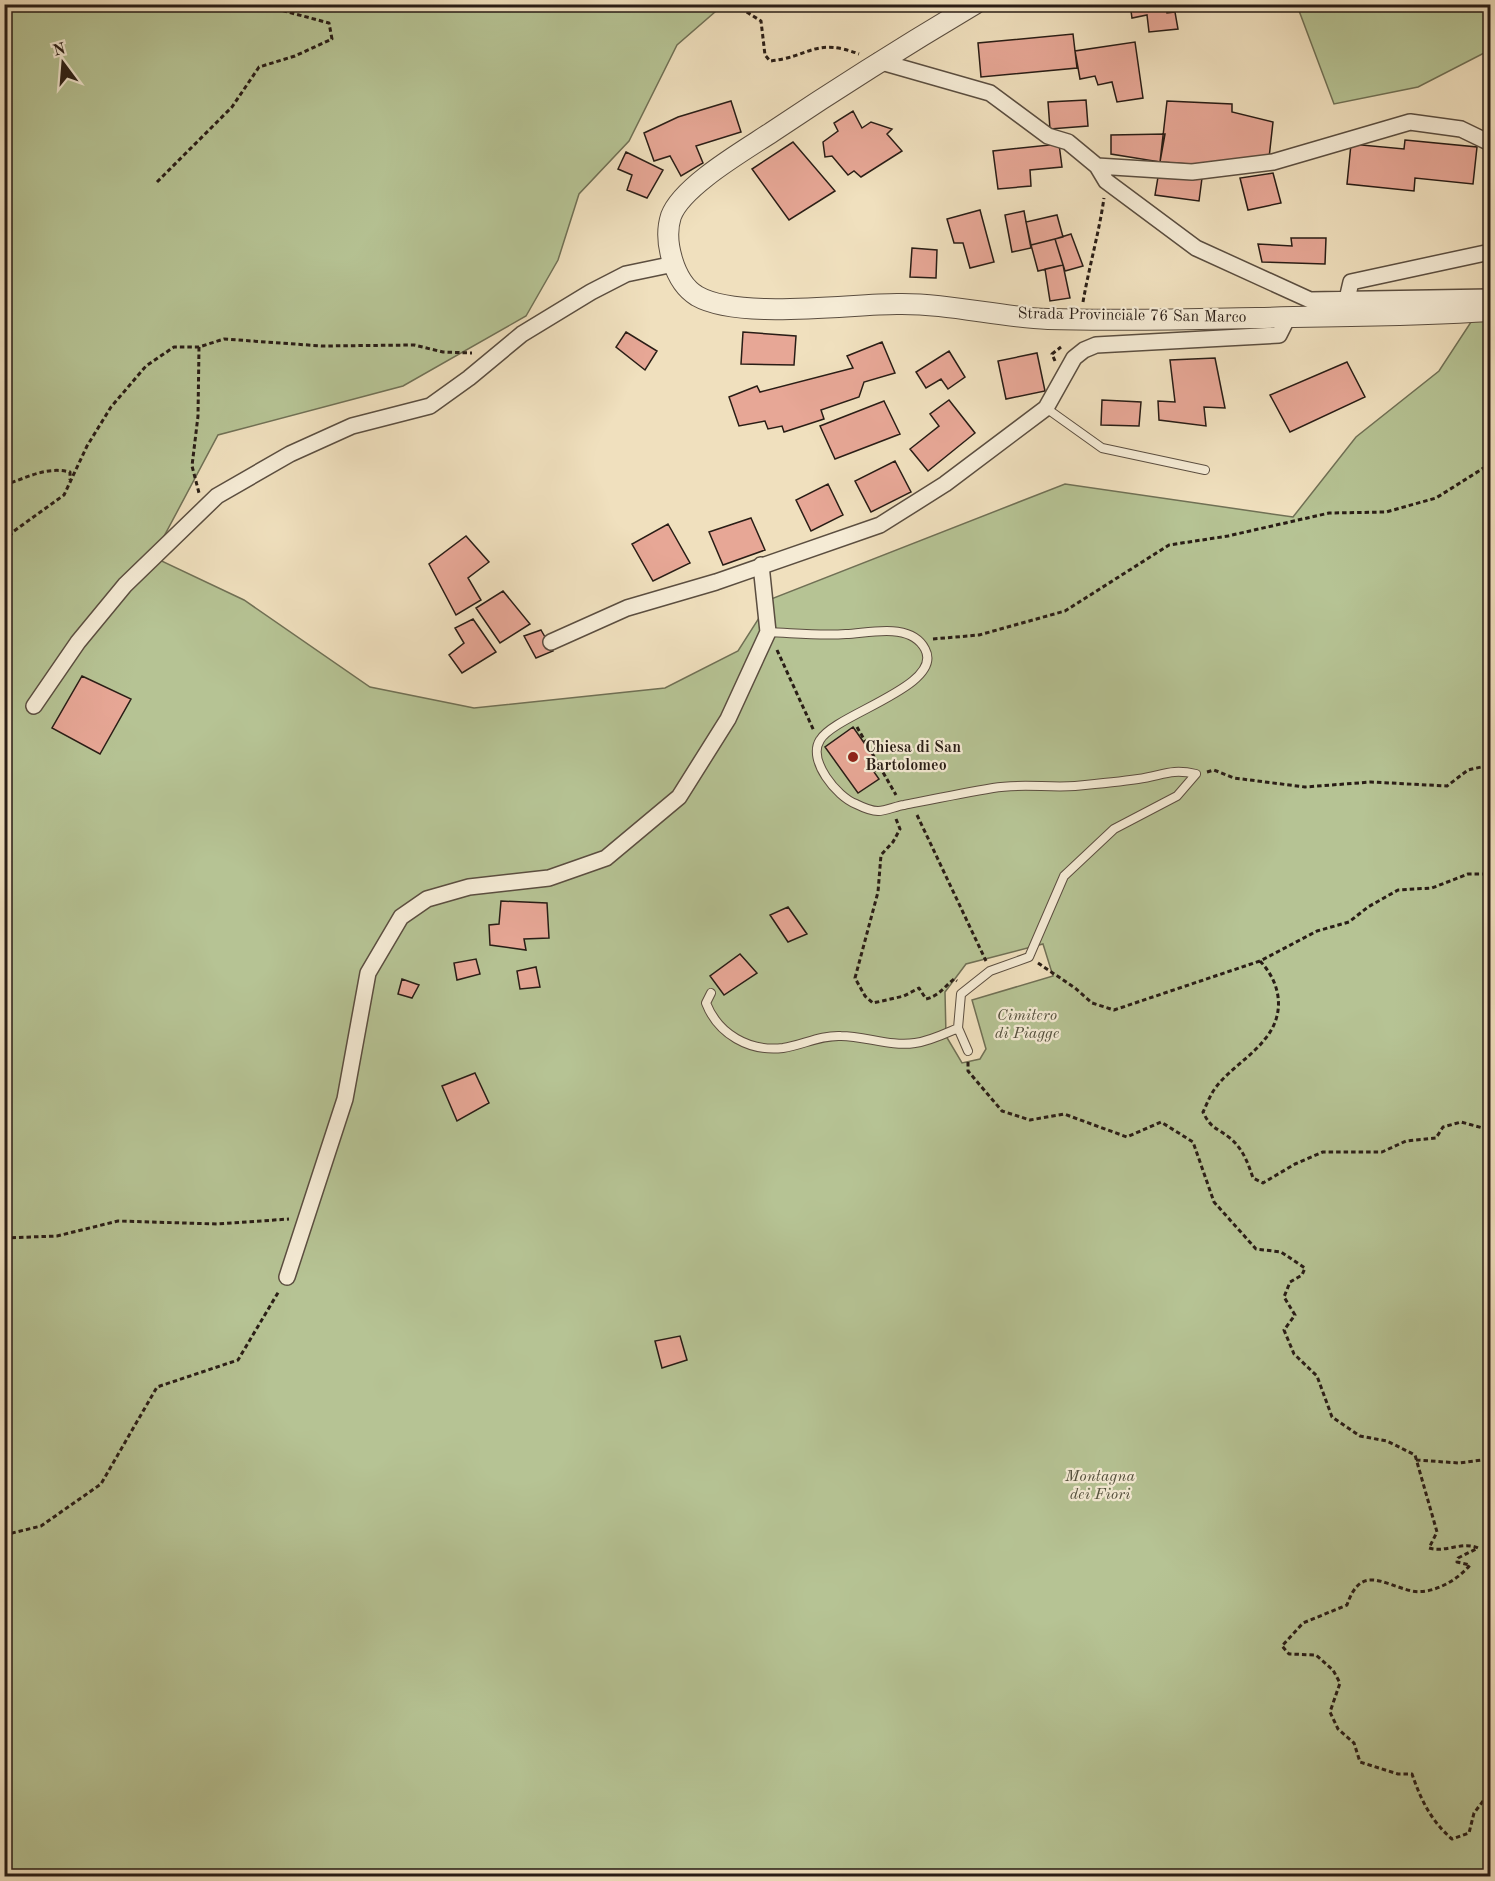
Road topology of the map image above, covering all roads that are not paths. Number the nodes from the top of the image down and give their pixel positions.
1 (975, 4) edge
2 (878, 61) junction
3 (1491, 143) edge
4 (1097, 166) junction
5 (1491, 252) edge
6 (674, 264) junction
7 (1491, 297) edge
8 (1347, 299) junction
9 (1491, 310) edge
10 (1288, 317) junction
11 (1046, 408) junction
12 (1205, 470) dead end
13 (760, 565) junction
14 (768, 632) junction
15 (551, 642) dead end
16 (34, 706) dead end
17 (711, 993) dead end
18 (958, 1028) junction
19 (968, 1051) road end
20 (287, 1277) road end

1 - 2 street, Strada Provinciale 76 San Marco
2 - 4 street
2 - 6 street, Strada Provinciale 76 San Marco
3 - 4 street
4 - 8 street
5 - 8 street
6 - 10 street, Strada Provinciale 76 San Marco
6 - 16 street
7 - 8 street
9 - 10 street, Strada Provinciale 76 San Marco
10 - 11 street
11 - 12 lane
11 - 13 street
13 - 14 street
13 - 15 street
14 - 18 lane
14 - 20 street
17 - 18 lane
18 - 19 lane

